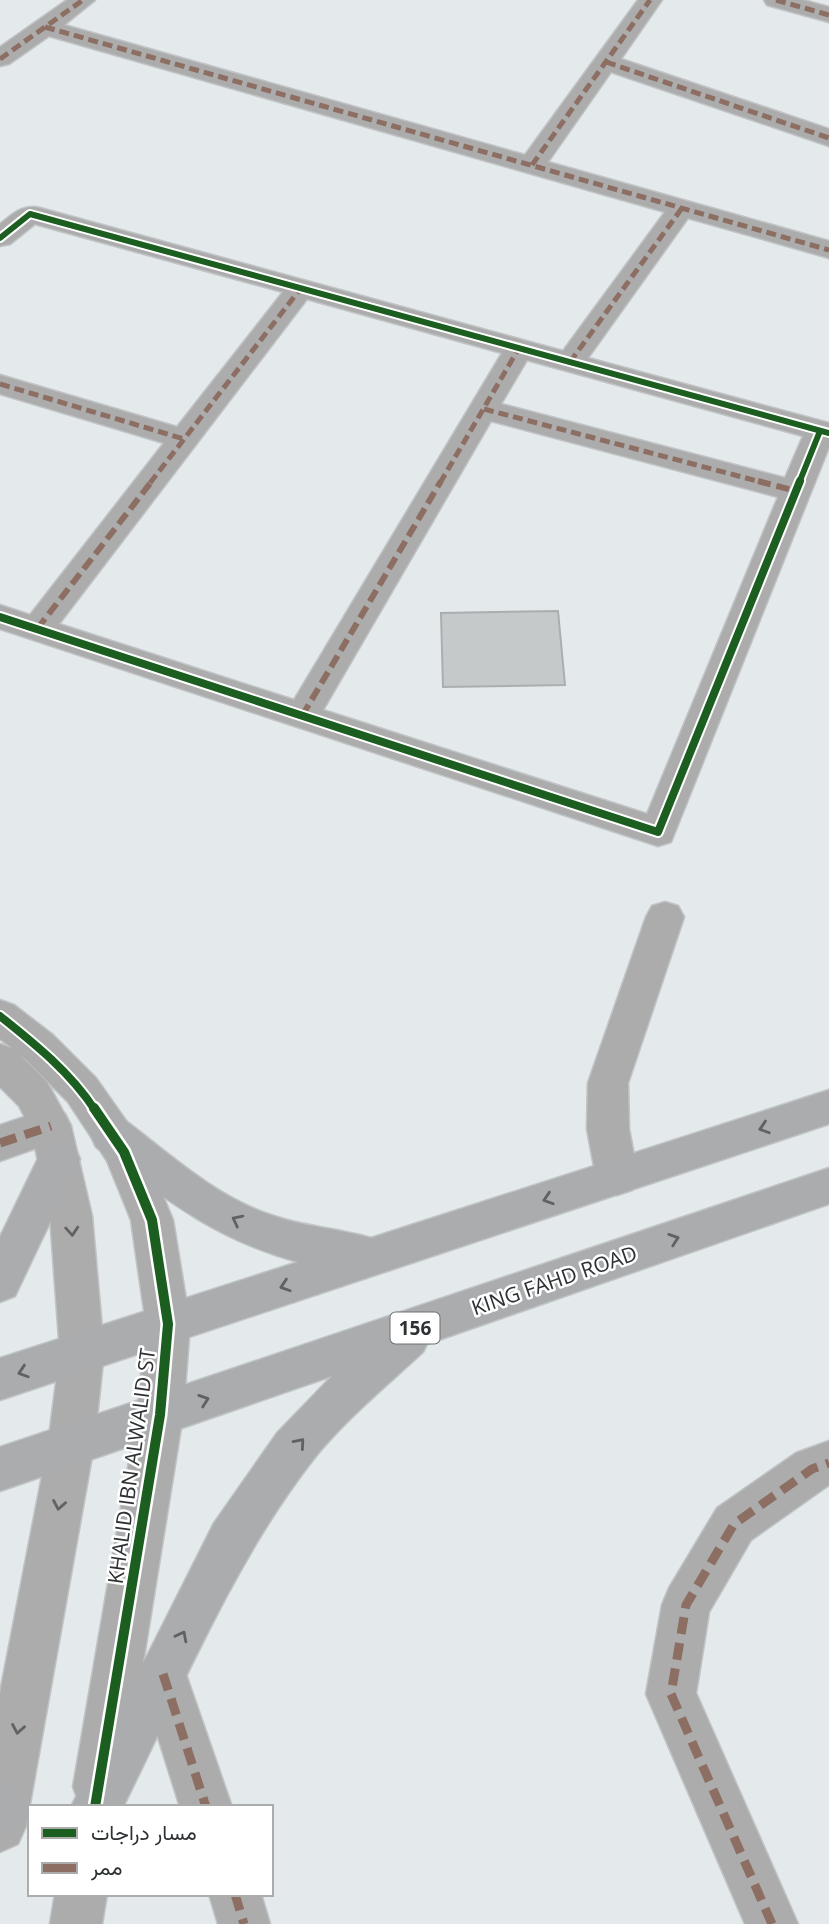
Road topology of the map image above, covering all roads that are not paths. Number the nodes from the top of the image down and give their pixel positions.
1 (83, 0) edge
2 (650, 0) edge
3 (776, 0) edge
4 (829, 15) edge
5 (45, 27) junction
6 (0, 59) edge
7 (606, 62) junction
8 (829, 138) edge
9 (532, 165) junction
10 (682, 208) junction
11 (0, 238) edge
12 (829, 249) edge
13 (301, 288) junction
14 (519, 348) junction
15 (570, 362) junction
16 (0, 384) edge
17 (484, 409) junction
18 (825, 432) edge
19 (184, 439) junction
20 (796, 491) junction
21 (0, 617) edge
22 (37, 629) junction
23 (302, 716) junction
24 (665, 917) dead end
25 (0, 1016) edge
26 (0, 1061) edge
27 (829, 1107) edge
28 (111, 1133) junction
29 (55, 1142) junction
30 (0, 1143) edge
31 (617, 1177) junction
32 (829, 1186) edge
33 (373, 1256) junction
34 (0, 1282) edge
35 (168, 1324) junction
36 (419, 1326) junction
37 (82, 1352) junction
38 (0, 1379) edge
39 (160, 1415) junction
40 (71, 1444) junction
41 (829, 1463) edge
42 (0, 1469) edge
43 (163, 1674) junction
44 (96, 1805) edge
45 (97, 1805) edge
46 (205, 1805) edge
47 (1, 1813) edge
48 (81, 1896) edge
49 (236, 1896) edge
50 (76, 1924) edge
51 (244, 1924) edge
52 (772, 1924) edge

1 - 5 street
2 - 7 street
3 - 4 street
5 - 6 street
5 - 9 street
7 - 8 street
7 - 9 street
9 - 10 street
10 - 12 street
10 - 15 street
11 - 13 street
13 - 14 street
13 - 19 street
14 - 15 street
14 - 17 street
15 - 18 street
16 - 19 street
17 - 20 street
17 - 23 street
18 - 20 street
19 - 22 street
20 - 23 street
21 - 22 street
22 - 23 street
24 - 31 street
25 - 28 street, KHALID IBN ALWALID ST
26 - 29 street
27 -> 31 highway
33 -> 28 highway
28 - 35 street, KHALID IBN ALWALID ST
29 - 30 street
29 - 34 highway
29 -> 37 street
31 -> 33 highway
36 -> 32 highway, KING FAHD ROAD / 156
33 -> 35 highway
35 - 37 highway
35 - 39 street, KHALID IBN ALWALID ST
39 -> 36 highway, KING FAHD ROAD / 156
43 -> 36 highway
37 -> 38 highway
37 - 40 street
39 - 40 highway, KING FAHD ROAD / 156
39 - 44 street, KHALID IBN ALWALID ST
40 - 42 highway, KING FAHD ROAD / 156
40 -> 47 street
41 - 52 street
43 - 45 highway
43 - 46 street
48 - 50 street
49 - 51 street

